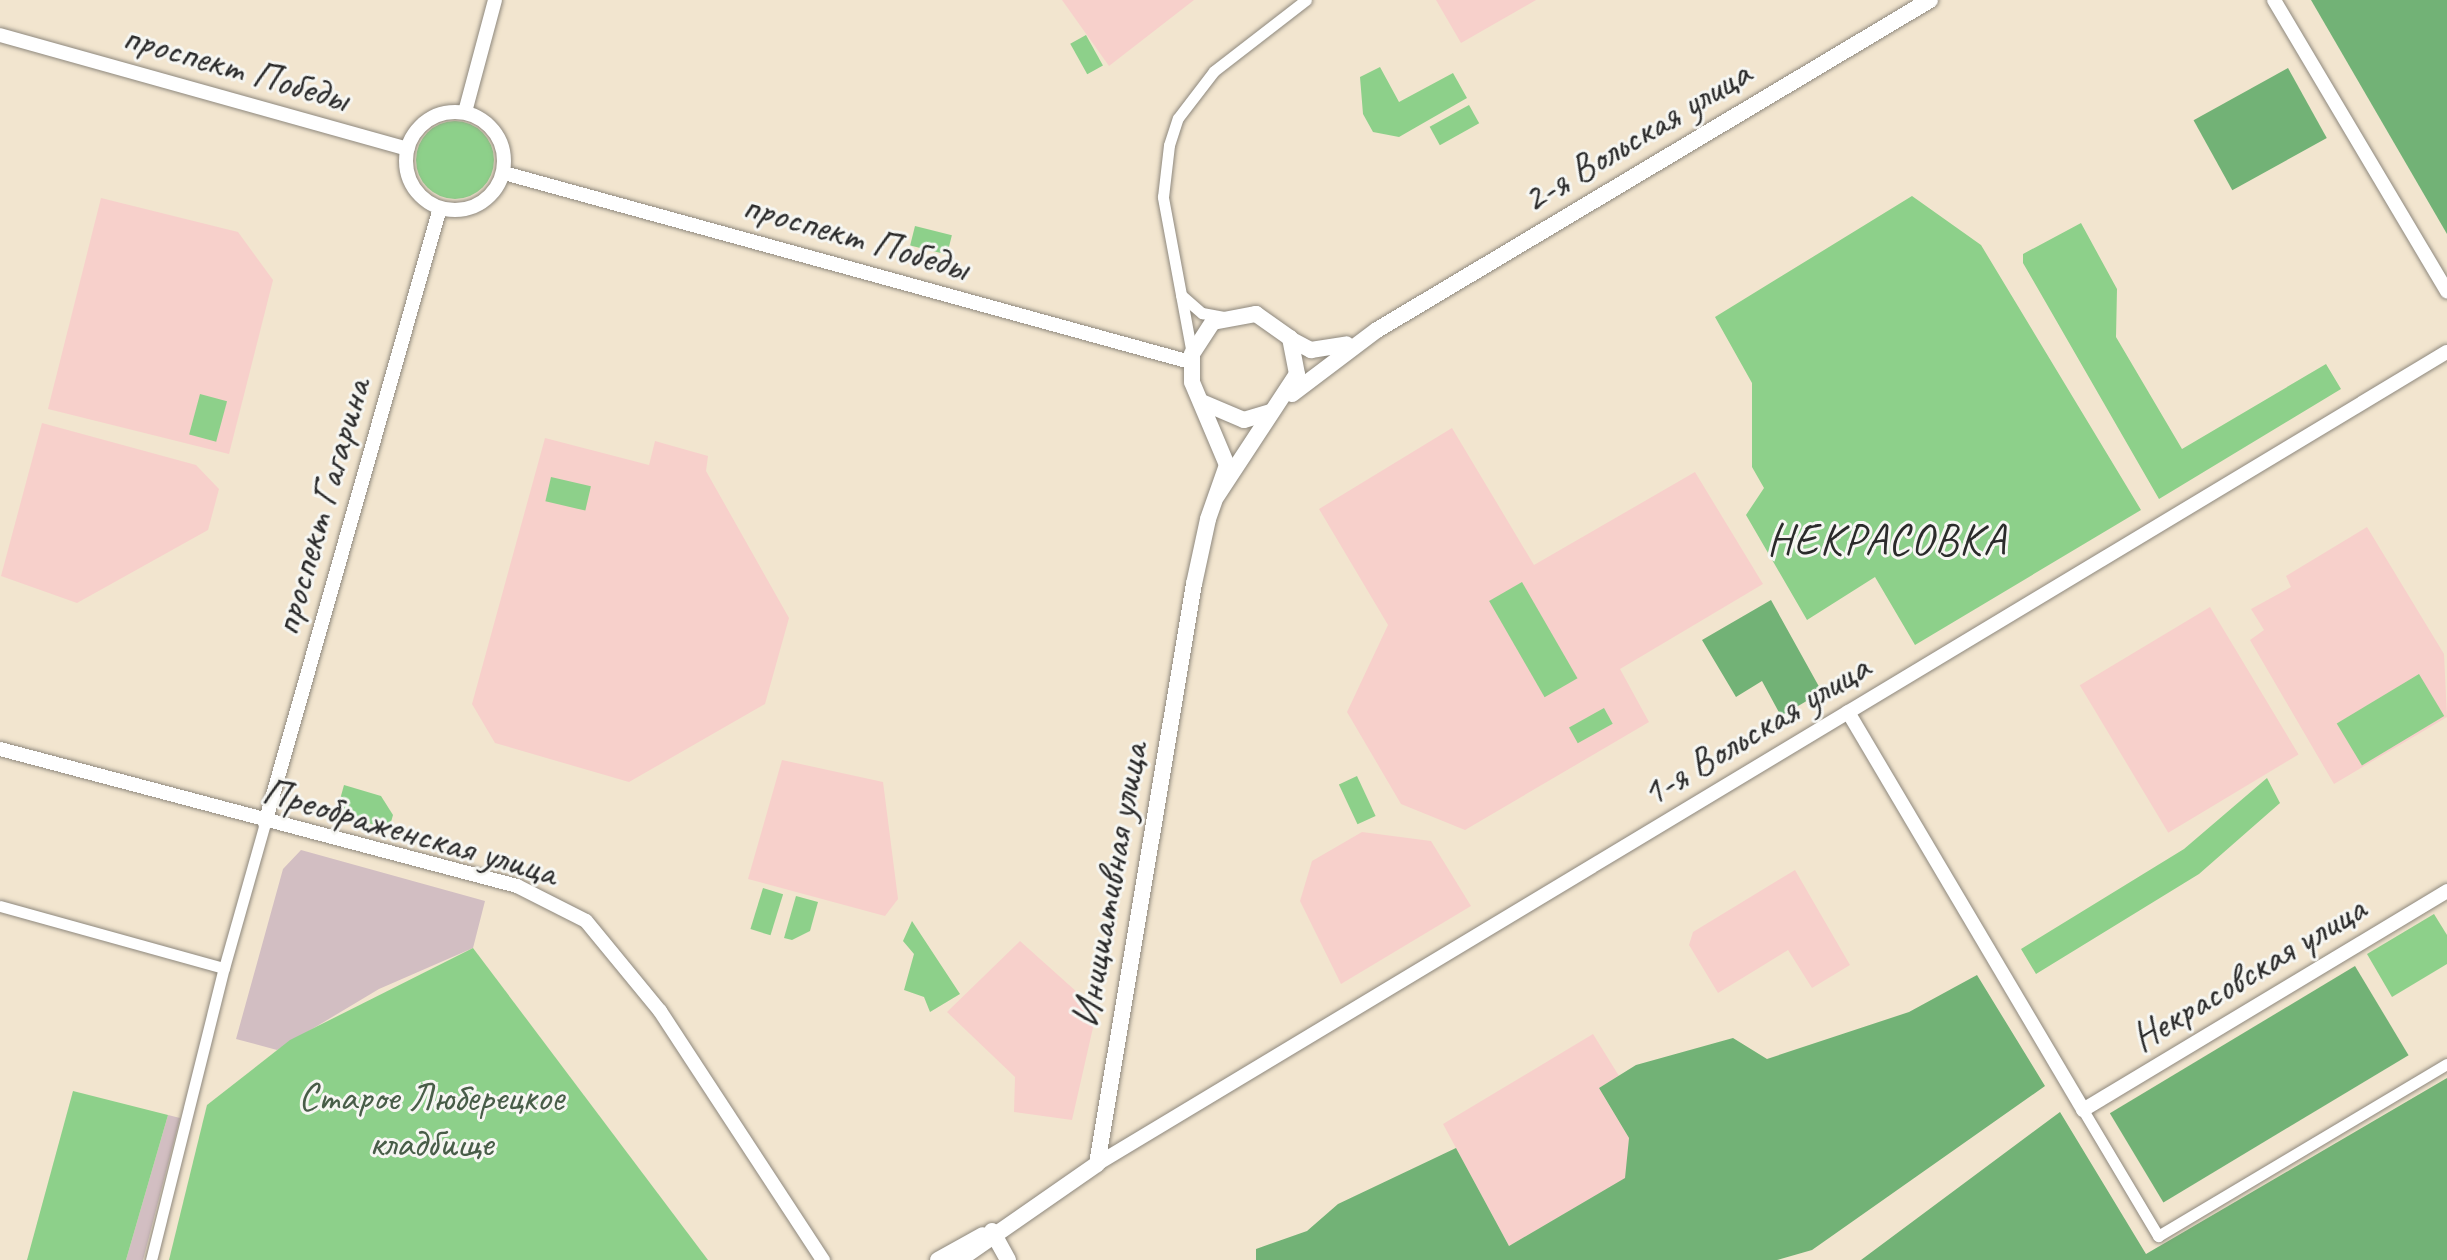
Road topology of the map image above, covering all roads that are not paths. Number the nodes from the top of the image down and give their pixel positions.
1 (495, 0) edge
2 (1306, 0) edge
3 (1930, 0) edge
4 (2274, 0) edge
5 (0, 35) edge
6 (465, 112) junction
7 (407, 149) junction
8 (504, 173) junction
9 (440, 208) junction
10 (1178, 291) junction
11 (2447, 291) edge
12 (1226, 317) junction
13 (1377, 330) junction
14 (1290, 338) junction
15 (2447, 352) edge
16 (1191, 358) junction
17 (1197, 393) junction
18 (1281, 404) junction
19 (1217, 496) junction
20 (1848, 712) junction
21 (0, 749) edge
22 (265, 823) junction
23 (2447, 891) edge
24 (0, 906) edge
25 (224, 968) junction
26 (2447, 1064) edge
27 (2083, 1110) junction
28 (1097, 1164) junction
29 (992, 1231) junction
30 (151, 1260) edge
31 (823, 1260) edge
32 (938, 1260) edge
33 (959, 1260) edge
34 (1008, 1260) edge

1 - 6 street
2 - 10 street
3 - 13 main road, 2-я Вольская улица
4 - 11 street
5 - 7 street, проспект Победы
6 - 7 street
6 - 8 street
7 - 9 street
8 - 9 street
8 - 16 street, проспект Победы
9 - 22 street, проспект Гагарина
10 - 12 street
10 - 16 street
12 - 14 main road
12 - 16 main road
13 - 14 main road, 2-я Вольская улица
13 - 18 main road, 2-я Вольская улица
14 - 18 main road, Инициативная улица
15 - 20 street, 1-я Вольская улица
16 - 17 main road, Инициативная улица
17 - 18 main road
17 - 19 main road, Инициативная улица
18 - 19 main road, Инициативная улица
19 - 28 main road, Инициативная улица
20 - 27 street
20 - 28 street, 1-я Вольская улица
21 - 22 street, Преображенская улица
22 - 25 street
22 - 31 street, Преображенская улица
23 - 27 street, Некрасовская улица
24 - 25 street
25 - 30 street
26 - 27 street
28 - 29 main road
29 - 32 main road
29 - 33 main road
29 - 34 main road

